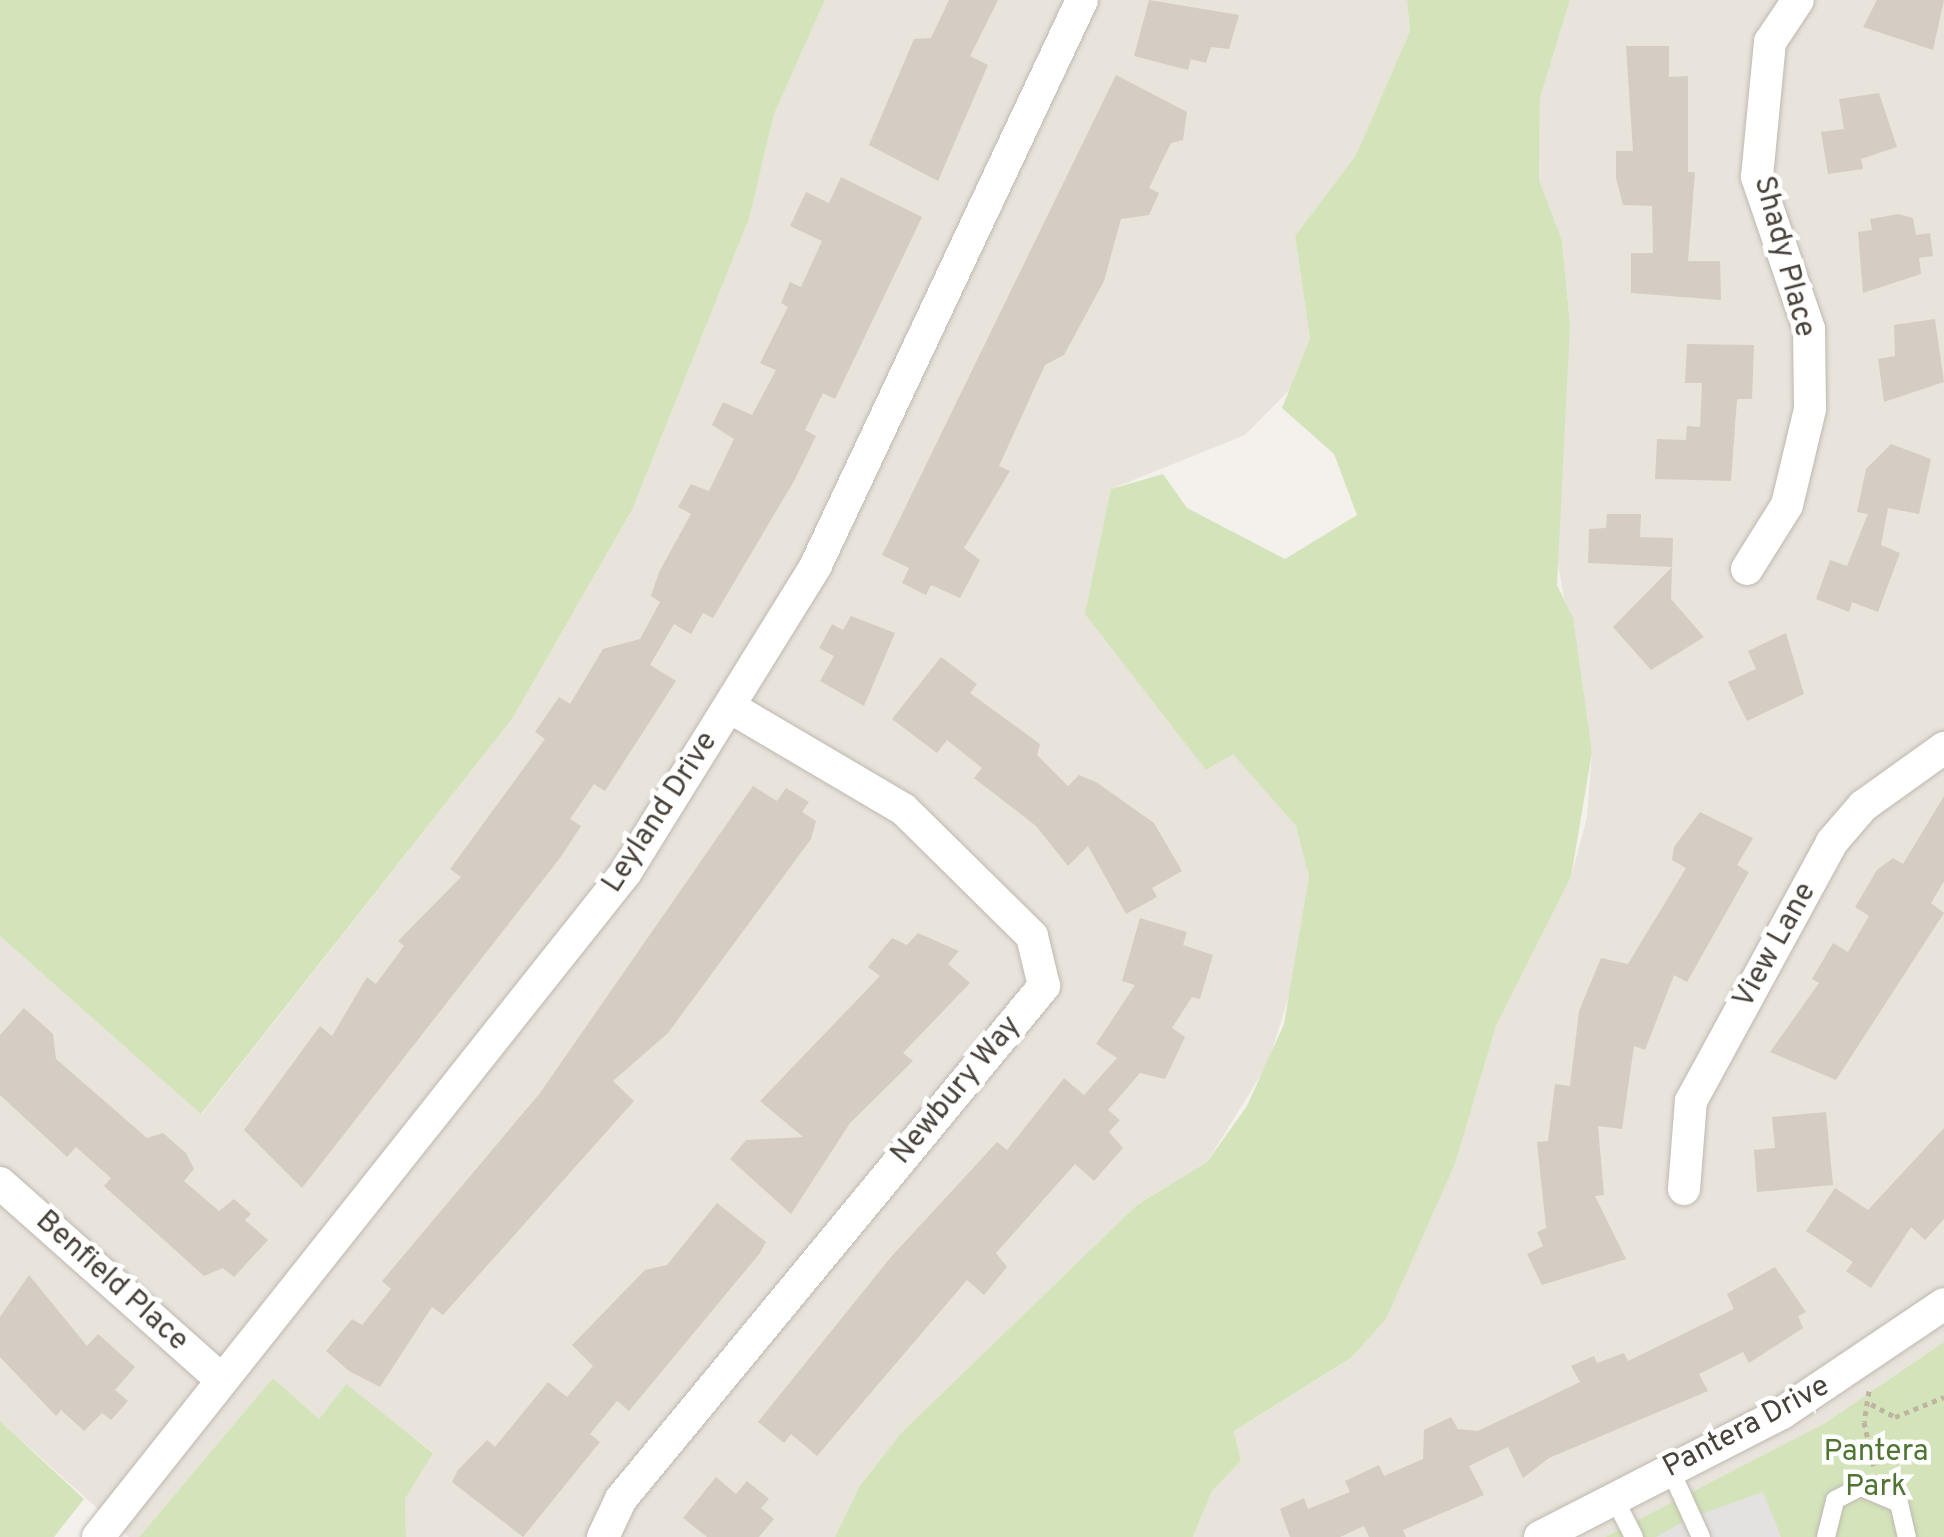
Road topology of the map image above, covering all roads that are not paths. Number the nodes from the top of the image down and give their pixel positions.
1 (1082, 0) edge
2 (1798, 0) edge
3 (1747, 569) dead end
4 (730, 706) junction
5 (1944, 748) edge
6 (0, 1183) edge
7 (1684, 1189) dead end
8 (1944, 1304) edge
9 (222, 1380) junction
10 (1670, 1470) junction
11 (1614, 1498) junction
12 (98, 1537) edge
13 (603, 1537) edge
14 (1540, 1537) edge
15 (1634, 1537) edge
16 (1701, 1537) edge
17 (1826, 1537) edge
18 (1907, 1537) edge

1 - 4 street, Leyland Drive
2 - 3 street, Shady Place
4 - 9 street, Leyland Drive
4 - 13 street, Newbury Way
5 - 7 street, View Lane
6 - 9 street, Benfield Place
8 - 10 street, Pantera Drive
9 - 12 street, Leyland Drive
10 - 11 street, Pantera Drive
10 - 16 lane
11 - 14 street, Pantera Drive
11 - 15 lane
17 - 18 lane

